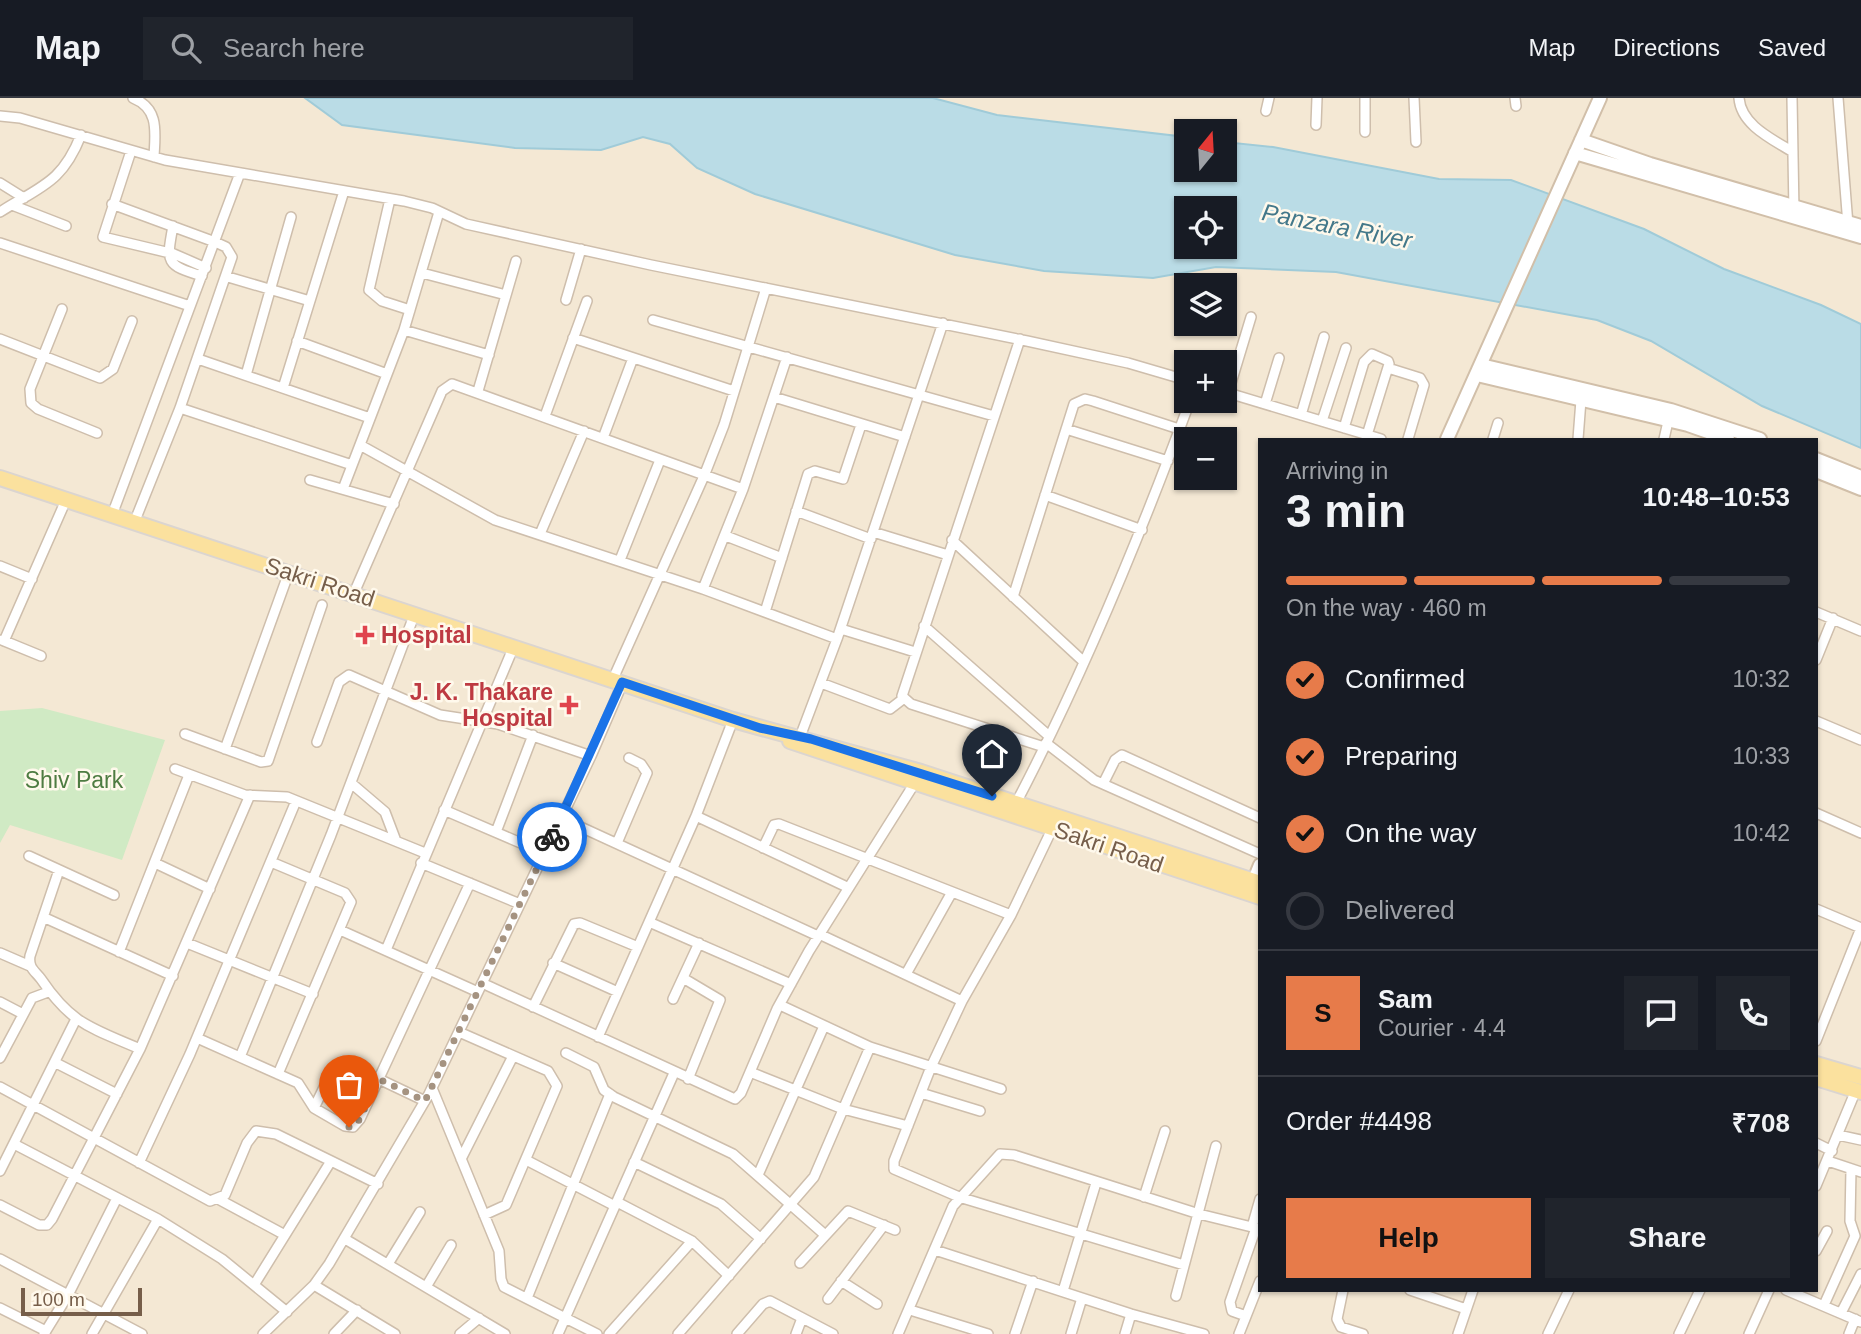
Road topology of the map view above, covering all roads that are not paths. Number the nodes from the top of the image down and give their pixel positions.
1 (133, 98) edge
2 (1269, 98) edge
3 (1317, 98) edge
4 (1365, 98) edge
5 (1414, 98) edge
6 (1600, 98) edge
7 (1739, 98) edge
8 (1791, 98) edge
9 (1838, 98) edge
10 (1266, 111) dead end
11 (0, 116) edge
12 (1316, 125) dead end
13 (1365, 132) dead end
14 (81, 135) junction
15 (1581, 140) junction
16 (1416, 142) dead end
17 (131, 150) junction
18 (1793, 152) junction
19 (1573, 157) junction
20 (154, 158) junction
21 (240, 173) junction
22 (0, 183) edge
23 (344, 191) junction
24 (23, 198) junction
25 (390, 199) junction
26 (112, 204) junction
27 (1794, 204) junction
28 (12, 205) junction
29 (0, 212) edge
30 (439, 212) junction
31 (291, 217) dead end
32 (1794, 218) junction
33 (66, 226) dead end
34 (173, 226) junction
35 (1855, 230) edge
36 (215, 242) junction
37 (0, 243) edge
38 (580, 249) junction
39 (168, 252) junction
40 (516, 261) dead end
41 (204, 272) junction
42 (422, 273) junction
43 (228, 276) junction
44 (766, 288) junction
45 (272, 290) junction
46 (506, 295) junction
47 (566, 300) dead end
48 (310, 301) junction
49 (587, 301) dead end
50 (190, 306) junction
51 (62, 309) dead end
52 (410, 310) junction
53 (1251, 317) dead end
54 (653, 320) dead end
55 (132, 321) dead end
56 (943, 323) junction
57 (404, 330) junction
58 (1324, 337) dead end
59 (573, 338) junction
60 (0, 339) edge
61 (1020, 339) junction
62 (297, 341) junction
63 (748, 345) junction
64 (1346, 348) dead end
65 (489, 355) junction
66 (42, 356) junction
67 (787, 356) junction
68 (633, 358) junction
69 (1279, 358) dead end
70 (198, 359) junction
71 (1237, 361) edge
72 (1481, 365) junction
73 (1388, 369) junction
74 (387, 374) junction
75 (246, 375) junction
76 (1174, 376) edge
77 (283, 388) junction
78 (478, 391) junction
79 (734, 391) junction
80 (919, 395) junction
81 (1237, 396) edge
82 (774, 397) junction
83 (1581, 400) junction
84 (1265, 404) junction
85 (180, 408) junction
86 (1301, 415) junction
87 (1669, 415) junction
88 (545, 416) junction
89 (994, 416) junction
90 (370, 418) junction
91 (1322, 421) junction
92 (1498, 423) dead end
93 (861, 425) junction
94 (1174, 427) edge
95 (1344, 428) junction
96 (1066, 429) junction
97 (583, 431) junction
98 (97, 433) dead end
99 (1367, 435) junction
100 (905, 437) junction
101 (603, 438) junction
102 (1378, 438) edge
103 (1408, 438) edge
104 (1447, 438) edge
105 (1493, 438) edge
106 (1578, 438) edge
107 (1664, 438) edge
108 (1726, 438) edge
109 (1756, 438) edge
110 (360, 445) junction
111 (1174, 445) edge
112 (660, 460) junction
113 (1818, 460) edge
114 (1168, 461) junction
115 (352, 465) junction
116 (409, 471) junction
117 (1818, 472) edge
118 (704, 476) junction
119 (1861, 477) edge
120 (0, 478) edge
121 (310, 480) dead end
122 (343, 489) junction
123 (743, 489) junction
124 (1861, 489) edge
125 (1045, 495) junction
126 (66, 500) junction
127 (394, 503) junction
128 (796, 511) junction
129 (112, 516) junction
130 (134, 523) junction
131 (1142, 530) junction
132 (540, 534) junction
133 (872, 535) junction
134 (726, 536) junction
135 (952, 540) junction
136 (948, 555) junction
137 (782, 558) junction
138 (620, 560) junction
139 (0, 566) edge
140 (289, 572) junction
141 (661, 575) junction
142 (32, 579) junction
143 (703, 589) junction
144 (354, 593) junction
145 (1013, 597) junction
146 (322, 605) dead end
147 (765, 612) junction
148 (415, 613) junction
149 (1818, 613) edge
150 (1833, 618) junction
151 (924, 626) junction
152 (1861, 631) edge
153 (839, 634) junction
154 (2, 640) edge
155 (514, 646) junction
156 (915, 652) junction
157 (1818, 655) edge
158 (41, 656) dead end
159 (1084, 662) junction
160 (618, 681) junction
161 (821, 683) junction
162 (385, 692) junction
163 (903, 699) junction
164 (733, 720) junction
165 (484, 721) junction
166 (1818, 722) edge
167 (760, 728) junction
168 (185, 734) dead end
169 (533, 735) junction
170 (800, 737) junction
171 (1861, 740) edge
172 (317, 742) dead end
173 (1046, 742) junction
174 (225, 749) junction
175 (591, 756) junction
176 (629, 758) dead end
177 (175, 769) dead end
178 (189, 775) junction
179 (918, 777) junction
180 (351, 783) junction
181 (1103, 784) junction
182 (250, 795) junction
183 (296, 801) junction
184 (1013, 809) junction
185 (444, 810) junction
186 (1818, 814) edge
187 (696, 816) junction
188 (338, 817) junction
189 (1258, 817) edge
190 (561, 818) junction
191 (1055, 823) junction
192 (496, 832) junction
193 (1861, 833) edge
194 (396, 841) junction
195 (617, 843) junction
196 (763, 848) junction
197 (544, 853) junction
198 (1258, 853) edge
199 (29, 856) dead end
200 (867, 857) junction
201 (423, 858) junction
202 (271, 862) junction
203 (155, 863) junction
204 (673, 869) junction
205 (59, 870) junction
206 (312, 880) junction
207 (470, 883) junction
208 (847, 887) junction
209 (210, 888) junction
210 (1256, 889) edge
211 (953, 892) junction
212 (114, 895) dead end
213 (520, 904) junction
214 (1818, 910) edge
215 (1011, 915) junction
216 (43, 917) junction
217 (649, 922) junction
218 (1861, 928) edge
219 (341, 930) junction
220 (819, 935) junction
221 (187, 943) junction
222 (699, 943) junction
223 (638, 947) junction
224 (386, 950) junction
225 (119, 951) junction
226 (0, 953) edge
227 (230, 961) junction
228 (553, 963) junction
229 (30, 966) junction
230 (428, 969) junction
231 (906, 975) junction
232 (173, 976) junction
233 (272, 978) junction
234 (683, 978) junction
235 (791, 984) junction
236 (480, 987) junction
237 (48, 992) junction
238 (618, 992) junction
239 (313, 993) junction
240 (673, 999) dead end
241 (962, 1000) junction
242 (0, 1002) edge
243 (780, 1005) junction
244 (533, 1007) junction
245 (1818, 1008) edge
246 (1827, 1012) junction
247 (23, 1014) junction
248 (75, 1020) junction
249 (824, 1026) junction
250 (459, 1032) junction
251 (1818, 1036) edge
252 (598, 1037) junction
253 (197, 1038) junction
254 (870, 1047) junction
255 (140, 1049) junction
256 (1, 1053) edge
257 (566, 1053) dead end
258 (513, 1056) junction
259 (240, 1057) junction
260 (56, 1063) junction
261 (1818, 1065) edge
262 (931, 1067) junction
263 (750, 1072) junction
264 (674, 1073) junction
265 (278, 1074) junction
266 (1818, 1078) edge
267 (379, 1079) junction
268 (688, 1079) junction
269 (1859, 1086) edge
270 (0, 1087) edge
271 (432, 1088) junction
272 (1001, 1089) dead end
273 (794, 1090) junction
274 (920, 1093) junction
275 (117, 1094) junction
276 (610, 1094) junction
277 (425, 1101) junction
278 (34, 1107) junction
279 (314, 1108) junction
280 (843, 1109) junction
281 (980, 1111) dead end
282 (655, 1116) junction
283 (908, 1126) junction
284 (1165, 1131) dead end
285 (1838, 1135) junction
286 (94, 1138) junction
287 (1861, 1140) edge
288 (14, 1144) junction
289 (1818, 1144) edge
290 (1216, 1146) dead end
291 (1832, 1151) junction
292 (461, 1159) junction
293 (526, 1160) junction
294 (331, 1161) junction
295 (634, 1162) junction
296 (139, 1163) junction
297 (1823, 1166) edge
298 (1856, 1170) edge
299 (0, 1171) edge
300 (758, 1175) junction
301 (75, 1176) junction
302 (1096, 1182) junction
303 (378, 1184) junction
304 (572, 1184) junction
305 (959, 1197) junction
306 (1144, 1197) junction
307 (117, 1198) junction
308 (220, 1200) junction
309 (616, 1204) junction
310 (0, 1205) edge
311 (790, 1206) junction
312 (420, 1212) dead end
313 (1199, 1214) junction
314 (484, 1215) junction
315 (158, 1219) junction
316 (884, 1225) junction
317 (1256, 1228) edge
318 (895, 1230) dead end
319 (1827, 1231) dead end
320 (1079, 1233) junction
321 (824, 1234) junction
322 (285, 1235) junction
323 (345, 1239) junction
324 (761, 1239) junction
325 (692, 1241) junction
326 (451, 1245) dead end
327 (1818, 1247) edge
328 (935, 1250) junction
329 (0, 1260) edge
330 (800, 1263) dead end
331 (388, 1264) junction
332 (1184, 1265) junction
333 (1861, 1274) edge
334 (729, 1276) junction
335 (841, 1281) junction
336 (1033, 1281) junction
337 (254, 1285) junction
338 (314, 1285) junction
339 (426, 1287) junction
340 (1258, 1287) edge
341 (1063, 1291) junction
342 (1343, 1292) edge
343 (1416, 1292) edge
344 (1472, 1292) edge
345 (1568, 1292) edge
346 (1699, 1292) edge
347 (1768, 1292) edge
348 (1795, 1292) edge
349 (68, 1294) junction
350 (1176, 1296) dead end
351 (527, 1298) junction
352 (1082, 1298) junction
353 (828, 1299) dead end
354 (877, 1304) dead end
355 (1824, 1305) junction
356 (0, 1308) edge
357 (1466, 1309) junction
358 (357, 1310) junction
359 (910, 1310) junction
360 (287, 1312) junction
361 (1841, 1312) junction
362 (104, 1314) junction
363 (1131, 1314) junction
364 (1246, 1316) junction
365 (479, 1318) junction
366 (566, 1318) junction
367 (802, 1318) junction
368 (1858, 1321) edge
369 (45, 1332) edge
370 (92, 1334) edge
371 (142, 1334) edge
372 (263, 1334) edge
373 (334, 1334) edge
374 (395, 1334) edge
375 (460, 1334) edge
376 (505, 1334) edge
377 (558, 1334) edge
378 (597, 1334) edge
379 (609, 1334) edge
380 (678, 1334) edge
381 (737, 1334) edge
382 (796, 1334) edge
383 (833, 1334) edge
384 (898, 1334) edge
385 (988, 1334) edge
386 (1015, 1334) edge
387 (1071, 1334) edge
388 (1125, 1334) edge
389 (1204, 1334) edge
390 (1239, 1334) edge
391 (1363, 1334) edge
392 (1458, 1334) edge
393 (1548, 1334) edge
394 (1679, 1334) edge
395 (1749, 1334) edge
396 (1849, 1334) edge

1 - 20 street
2 - 10 street
3 - 12 street
4 - 13 street
5 - 16 street
6 - 15 street
7 - 18 street
8 - 18 street
9 - 35 street
11 - 14 street
14 - 17 street
14 - 24 street
15 - 19 street
15 - 27 street
17 - 20 street
17 - 26 street
18 - 27 street
19 - 32 street
19 - 72 street
20 - 21 street
21 - 23 street
21 - 36 street
22 - 24 street
23 - 25 street
23 - 48 street
24 - 28 street
25 - 30 street
25 - 52 street
26 - 34 street
26 - 39 street
27 - 32 street
27 - 35 street
28 - 29 street
28 - 33 street
30 - 38 street
30 - 42 street
31 - 45 street
32 - 35 street
34 - 36 street
34 - 39 street
36 - 41 street
36 - 43 street
37 - 50 street
38 - 44 street
38 - 47 street
39 - 41 street
40 - 46 street
41 - 50 street
42 - 46 street
42 - 52 street
43 - 45 street
43 - 70 street
44 - 56 street
44 - 63 street
45 - 48 street
45 - 75 street
46 - 65 street
48 - 62 street
49 - 59 street
50 - 129 street
51 - 66 street
52 - 57 street
53 - 71 street
54 - 63 street
55 - 66 street
56 - 61 street
56 - 80 street
57 - 65 street
57 - 74 street
58 - 86 street
59 - 68 street
59 - 88 street
60 - 66 street
61 - 76 street
61 - 89 street
62 - 74 street
62 - 77 street
63 - 67 street
63 - 79 street
64 - 91 street
65 - 78 street
66 - 98 street
67 - 80 street
67 - 82 street
68 - 79 street
68 - 101 street
69 - 84 street
70 - 75 street
70 - 85 street
72 - 83 street
72 - 87 street
72 - 104 street
73 - 95 street
73 - 99 street
73 - 103 street
74 - 90 street
75 - 77 street
77 - 90 street
78 - 88 street
78 - 116 street
79 - 118 street
80 - 89 street
80 - 100 street
81 - 84 street
82 - 93 street
82 - 123 street
83 - 87 street
83 - 106 street
84 - 86 street
85 - 115 street
85 - 130 street
86 - 91 street
87 - 107 street
87 - 108 street
87 - 109 street
88 - 97 street
89 - 135 street
90 - 110 street
91 - 95 street
92 - 105 street
93 - 100 street
93 - 128 street
94 - 96 street
95 - 99 street
96 - 114 street
96 - 125 street
97 - 101 street
97 - 132 street
99 - 102 street
100 - 133 street
101 - 112 street
110 - 115 street
110 - 116 street
111 - 114 street
112 - 118 street
112 - 138 street
113 - 119 street
114 - 131 street
115 - 122 street
116 - 127 street
116 - 132 street
117 - 124 street
118 - 123 street
118 - 141 street
120 - 126 main road, Sakri Road
121 - 122 street
122 - 127 street
123 - 134 street
125 - 131 street
125 - 145 street
126 - 129 main road, Sakri Road
126 - 142 street
127 - 144 street
128 - 133 street
128 - 137 street
129 - 130 main road, Sakri Road
130 - 140 main road, Sakri Road
131 - 159 street
132 - 138 street
133 - 136 street
133 - 153 street
134 - 137 street
134 - 143 street
135 - 136 street
135 - 145 street
136 - 151 street
137 - 147 street
138 - 141 street
139 - 142 street
140 - 144 main road, Sakri Road
140 - 174 street
141 - 143 street
141 - 160 street
142 - 154 street
143 - 147 street
144 - 148 main road, Sakri Road
145 - 159 street
146 - 174 street
147 - 153 street
148 - 155 main road, Sakri Road
148 - 162 street
149 - 150 street
150 - 152 street
150 - 157 street
151 - 156 street
151 - 173 street
153 - 156 street
153 - 161 street
154 - 158 street
155 - 160 main road, Sakri Road
155 - 165 street
156 - 163 street
159 - 173 street
160 - 164 main road, Sakri Road
160 - 175 street
161 - 163 street
161 - 170 street
162 - 165 street
162 - 172 street
162 - 180 street
163 - 173 street
164 - 167 main road, Sakri Road
164 - 187 street
165 - 169 street
165 - 185 street
166 - 171 street
167 - 170 main road, Sakri Road
167 - 179 main road, Sakri Road
168 - 174 street
169 - 175 street
169 - 192 street
170 - 179 main road, Sakri Road
173 - 181 street
173 - 184 street
175 - 190 street
176 - 195 street
177 - 178 street
178 - 182 street
178 - 203 street
179 - 184 main road, Sakri Road
179 - 200 street
180 - 188 street
180 - 194 street
181 - 189 street
181 - 198 street
182 - 183 street
182 - 209 street
183 - 188 street
183 - 202 street
184 - 191 main road, Sakri Road
185 - 192 street
185 - 201 street
186 - 193 street
187 - 196 street
187 - 204 street
188 - 194 street
188 - 206 street
190 - 195 street
190 - 197 street
191 - 210 main road, Sakri Road
191 - 215 street
192 - 197 street
194 - 201 street
195 - 204 street
196 - 200 street
196 - 208 street
197 - 213 street
199 - 205 street
200 - 208 street
200 - 211 street
201 - 207 street
201 - 224 street
202 - 206 street
202 - 227 street
203 - 209 street
203 - 225 street
204 - 217 street
204 - 220 street
205 - 212 street
205 - 216 street
206 - 219 street
206 - 233 street
207 - 213 street
207 - 230 street
208 - 220 street
209 - 221 street
211 - 215 street
211 - 231 street
213 - 236 street
214 - 218 street
215 - 241 street
216 - 225 street
216 - 229 street
217 - 222 street
217 - 223 street
218 - 246 street
219 - 224 street
219 - 239 street
220 - 231 street
220 - 235 street
221 - 227 street
221 - 232 street
222 - 234 street
222 - 235 street
223 - 228 street
223 - 238 street
224 - 230 street
225 - 232 street
226 - 229 street
227 - 233 street
227 - 253 street
228 - 238 street
228 - 244 street
229 - 237 street
230 - 236 street
230 - 267 street
231 - 241 street
232 - 255 street
233 - 239 street
233 - 259 street
234 - 240 street
234 - 268 street
235 - 243 street
236 - 244 street
236 - 250 street
237 - 247 street
237 - 248 street
238 - 252 street
239 - 265 street
241 - 262 street
242 - 247 street
243 - 249 street
243 - 263 street
244 - 252 street
245 - 246 street
246 - 251 street
247 - 256 street
248 - 255 street
248 - 260 street
249 - 254 street
249 - 273 street
250 - 258 street
250 - 271 street
252 - 264 street
253 - 259 street
253 - 296 street
254 - 262 street
254 - 280 street
255 - 275 street
257 - 276 street
258 - 292 street
258 - 293 street
259 - 265 street
260 - 275 street
260 - 278 street
261 - 269 main road
262 - 272 street
262 - 274 street
263 - 268 street
263 - 273 street
264 - 268 street
264 - 282 street
265 - 279 street
266 - 269 main road
267 - 277 street
267 - 279 street
267 - 279 street
269 - 285 street
270 - 278 street
271 - 277 street
271 - 292 street
273 - 280 street
273 - 300 street
274 - 281 street
274 - 283 street
275 - 286 street
276 - 282 street
276 - 304 street
277 - 303 street
278 - 286 street
278 - 288 street
280 - 283 street
280 - 311 street
282 - 295 street
282 - 300 street
283 - 305 street
284 - 306 street
285 - 287 street
285 - 291 street
286 - 296 street
286 - 301 street
288 - 299 street
288 - 301 street
289 - 291 street
290 - 313 street
291 - 297 street
292 - 314 street
293 - 304 street
293 - 314 street
294 - 303 street
294 - 308 street
294 - 322 street
295 - 309 street
295 - 324 street
296 - 308 street
297 - 298 street
298 - 355 street
300 - 311 street
301 - 307 street
301 - 310 street
302 - 305 street
302 - 306 street
302 - 320 street
303 - 323 street
304 - 309 street
304 - 351 street
305 - 320 street
305 - 328 street
306 - 313 street
307 - 315 street
307 - 349 street
308 - 322 street
309 - 325 street
309 - 366 street
311 - 321 street
311 - 324 street
312 - 331 street
313 - 317 street
313 - 332 street
314 - 351 street
315 - 337 street
315 - 362 street
316 - 318 street
316 - 321 street
316 - 335 street
317 - 364 street
319 - 327 street
320 - 332 street
320 - 341 street
321 - 330 street
322 - 337 street
323 - 331 street
323 - 338 street
324 - 334 street
325 - 334 street
325 - 379 street
326 - 339 street
328 - 336 street
328 - 359 street
329 - 349 street
331 - 339 street
332 - 350 street
333 - 361 street
334 - 380 street
335 - 353 street
335 - 354 street
336 - 341 street
336 - 386 street
337 - 360 street
338 - 358 street
338 - 360 street
339 - 365 street
340 - 364 street
341 - 352 street
342 - 391 street
343 - 357 street
344 - 357 street
345 - 393 street
346 - 394 street
347 - 395 street
348 - 355 street
349 - 362 street
349 - 369 street
351 - 366 street
352 - 363 street
352 - 387 street
355 - 361 street
356 - 369 street
357 - 392 street
358 - 373 street
358 - 374 street
359 - 384 street
359 - 385 street
360 - 372 street
361 - 368 street
362 - 370 street
362 - 371 street
363 - 388 street
363 - 389 street
364 - 390 street
365 - 375 street
365 - 376 street
366 - 377 street
366 - 378 street
367 - 381 street
367 - 382 street
367 - 383 street
368 - 396 street

